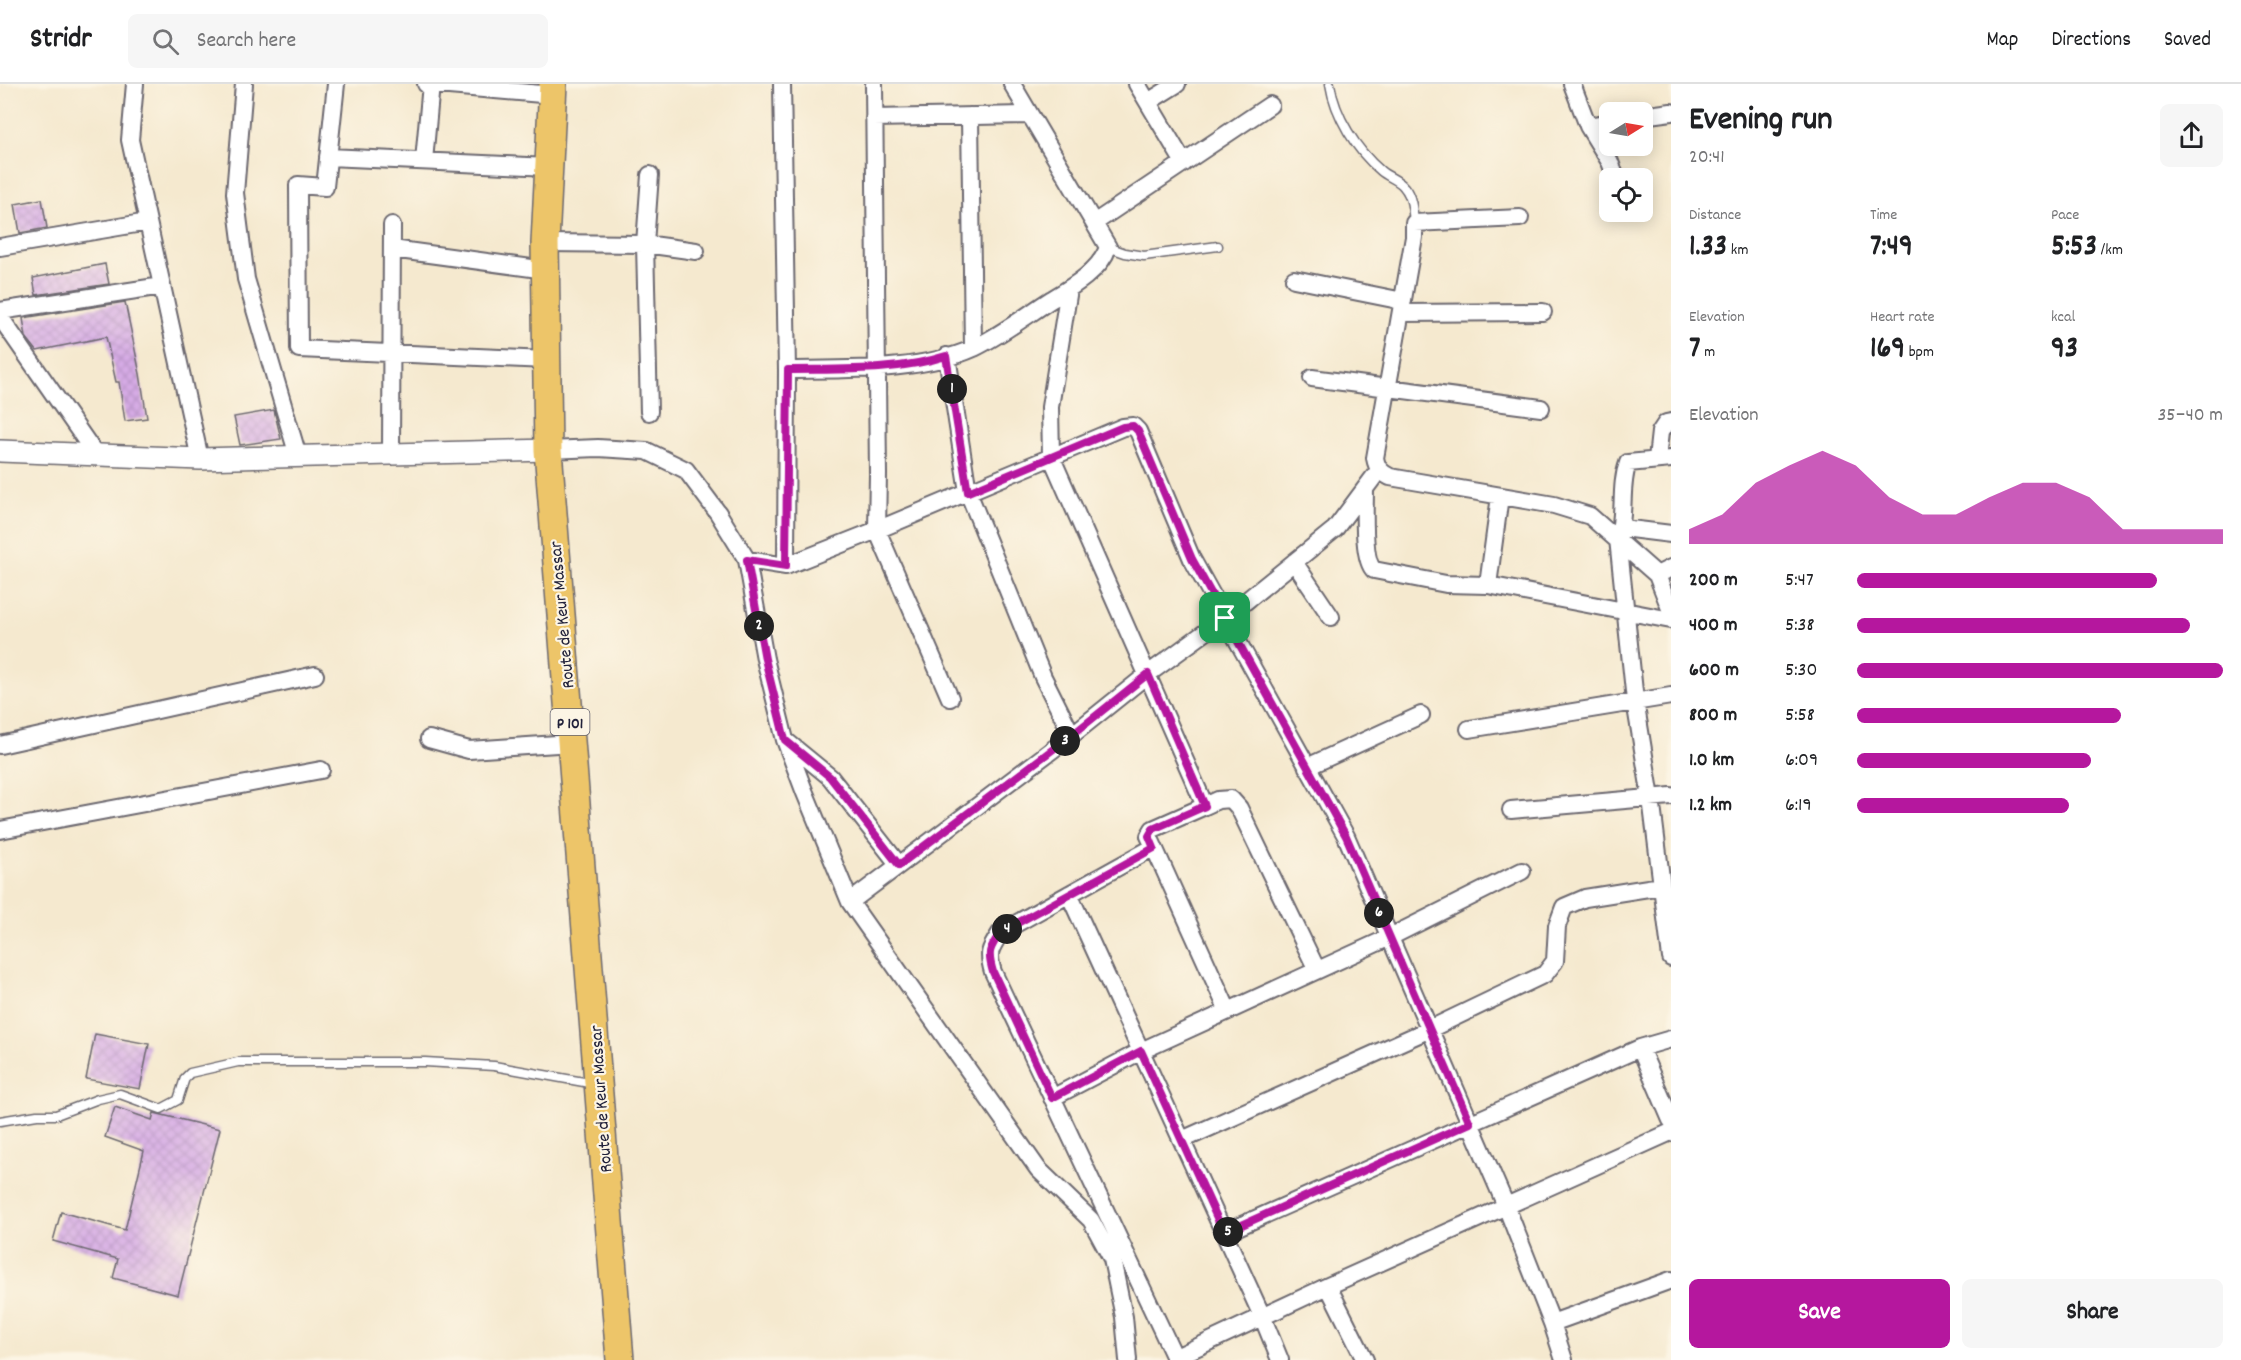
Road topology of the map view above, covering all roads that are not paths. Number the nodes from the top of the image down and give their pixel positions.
1 (135, 84) edge
2 (244, 84) edge
3 (336, 84) edge
4 (426, 84) edge
5 (431, 84) edge
6 (782, 84) edge
7 (874, 84) edge
8 (1012, 84) edge
9 (1137, 84) edge
10 (1177, 84) edge
11 (1329, 84) edge
12 (1572, 84) edge
13 (553, 90) edge
14 (1148, 102) junction
15 (1270, 105) dead end
16 (1671, 112) edge
17 (1653, 114) edge
18 (1029, 115) junction
19 (970, 116) junction
20 (874, 118) junction
21 (1599, 124) edge
22 (1588, 126) junction
23 (328, 157) junction
24 (424, 161) junction
25 (1184, 163) junction
26 (549, 167) junction
27 (1612, 168) edge
28 (650, 175) dead end
29 (1520, 218) dead end
30 (148, 222) junction
31 (1414, 223) junction
32 (1094, 224) junction
33 (392, 225) dead end
34 (545, 243) junction
35 (645, 244) junction
36 (1218, 246) dead end
37 (0, 247) edge
38 (1108, 247) junction
39 (392, 249) junction
40 (696, 252) dead end
41 (546, 270) junction
42 (1294, 279) dead end
43 (162, 286) junction
44 (1069, 289) junction
45 (1402, 307) junction
46 (0, 311) edge
47 (1543, 312) dead end
48 (0, 317) edge
49 (973, 348) junction
50 (392, 353) junction
51 (946, 356) junction
52 (547, 360) junction
53 (877, 368) junction
54 (788, 370) junction
55 (1312, 378) dead end
56 (1387, 388) junction
57 (1541, 408) dead end
58 (649, 412) dead end
59 (1671, 422) edge
60 (548, 450) junction
61 (0, 451) edge
62 (391, 454) junction
63 (96, 455) junction
64 (298, 456) junction
65 (1051, 456) junction
66 (200, 459) junction
67 (1664, 459) edge
68 (1378, 471) junction
69 (1365, 489) junction
70 (968, 492) junction
71 (1500, 495) junction
72 (877, 530) junction
73 (1620, 534) junction
74 (1671, 534) edge
75 (747, 560) junction
76 (1294, 562) junction
77 (786, 566) junction
78 (1664, 571) edge
79 (1488, 585) junction
80 (1624, 611) junction
81 (1671, 611) edge
82 (1331, 616) dead end
83 (1225, 618) junction
84 (1671, 620) edge
85 (1148, 674) junction
86 (315, 675) dead end
87 (1671, 696) edge
88 (950, 698) dead end
89 (1635, 700) junction
90 (1421, 715) dead end
91 (1469, 729) dead end
92 (1072, 735) junction
93 (429, 739) dead end
94 (785, 740) junction
95 (572, 743) junction
96 (0, 745) edge
97 (1308, 766) junction
98 (321, 770) dead end
99 (1671, 796) edge
100 (1651, 798) junction
101 (1205, 806) junction
102 (1511, 810) dead end
103 (0, 830) edge
104 (1154, 848) junction
105 (899, 865) junction
106 (1522, 871) dead end
107 (1661, 886) junction
108 (1069, 894) junction
109 (850, 902) junction
110 (1390, 937) junction
111 (1671, 958) edge
112 (1317, 970) junction
113 (1228, 1011) junction
114 (1430, 1029) junction
115 (1671, 1039) edge
116 (1640, 1048) junction
117 (1141, 1051) junction
118 (599, 1084) junction
119 (1052, 1098) junction
120 (1671, 1120) edge
121 (0, 1121) edge
122 (1470, 1123) junction
123 (1671, 1132) edge
124 (1182, 1140) junction
125 (1506, 1206) junction
126 (1224, 1233) junction
127 (1671, 1280) edge
128 (1328, 1286) junction
129 (1262, 1316) junction
130 (1552, 1323) junction
131 (1175, 1359) edge
132 (620, 1360) edge
133 (1128, 1360) edge
134 (1280, 1360) edge
135 (1365, 1360) edge
136 (1564, 1360) edge

1 - 30 street
2 - 64 street
3 - 23 street
4 - 5 street
5 - 13 street
5 - 24 street
6 - 54 street
7 - 20 street
8 - 18 street
9 - 14 street
10 - 14 street
11 - 31 lane
12 - 22 street
13 - 26 main road, Route de Keur Massar / P 101
14 - 25 street
15 - 25 street
16 - 17 street
18 - 19 street
18 - 32 street
19 - 20 street
19 - 49 street
20 - 53 street
21 - 22 street
22 - 27 street
23 - 24 street
23 - 50 street
24 - 26 street
25 - 32 street
26 - 34 main road, Route de Keur Massar / P 101
28 - 35 street
29 - 31 street
30 - 37 street
30 - 43 street
31 - 45 street
32 - 38 street
33 - 39 street
34 - 35 street
34 - 41 main road, Route de Keur Massar / P 101
35 - 40 street
35 - 58 street
36 - 38 lane
38 - 44 street
39 - 41 street
39 - 50 street
41 - 52 main road, Route de Keur Massar / P 101
42 - 45 street
43 - 46 street
43 - 66 street
44 - 49 street
44 - 65 street
45 - 47 street
45 - 56 street
48 - 63 street
49 - 51 street
50 - 52 street
50 - 62 street
51 - 53 street
51 - 70 street
52 - 60 main road, Route de Keur Massar / P 101
53 - 54 street
53 - 72 street
54 - 77 street
55 - 56 street
56 - 57 street
56 - 68 street
59 - 67 street
60 - 62 street
60 - 75 street
60 - 95 main road, Route de Keur Massar / P 101
61 - 63 street
62 - 64 street
63 - 66 street
64 - 66 street
65 - 70 street
65 - 83 street
65 - 85 street
67 - 73 street
68 - 69 street
68 - 71 street
69 - 76 street
69 - 79 street
70 - 72 street
70 - 92 street
71 - 73 street
71 - 79 street
72 - 77 street
72 - 88 street
73 - 74 street
73 - 78 street
73 - 80 street
75 - 77 street
75 - 94 street
76 - 82 street
76 - 83 street
78 - 81 street
79 - 80 street
80 - 84 street
80 - 89 street
83 - 85 street
83 - 97 street
85 - 92 street
85 - 101 street
86 - 96 street
87 - 89 street
89 - 91 street
89 - 100 street
90 - 97 street
92 - 105 street
93 - 95 street
94 - 105 street
94 - 109 street
95 - 118 main road, Route de Keur Massar / P 101
97 - 110 street
98 - 103 street
99 - 100 street
100 - 102 street
100 - 107 street
101 - 104 street
101 - 112 street
104 - 108 street
104 - 113 street
105 - 109 street
106 - 110 street
107 - 111 street
107 - 114 street
108 - 117 street
108 - 119 street
109 - 133 street
110 - 112 street
110 - 114 street
112 - 113 street
113 - 117 street
114 - 122 street
114 - 124 street
115 - 116 street
116 - 120 street
116 - 122 street
117 - 119 street
117 - 124 street
118 - 121 lane
118 - 132 main road, Route de Keur Massar / P 101
119 - 131 street
122 - 125 street
122 - 126 street
123 - 125 street
124 - 126 street
125 - 128 street
125 - 130 street
126 - 129 street
127 - 130 street
128 - 129 street
128 - 135 street
129 - 131 street
129 - 134 street
130 - 136 street

